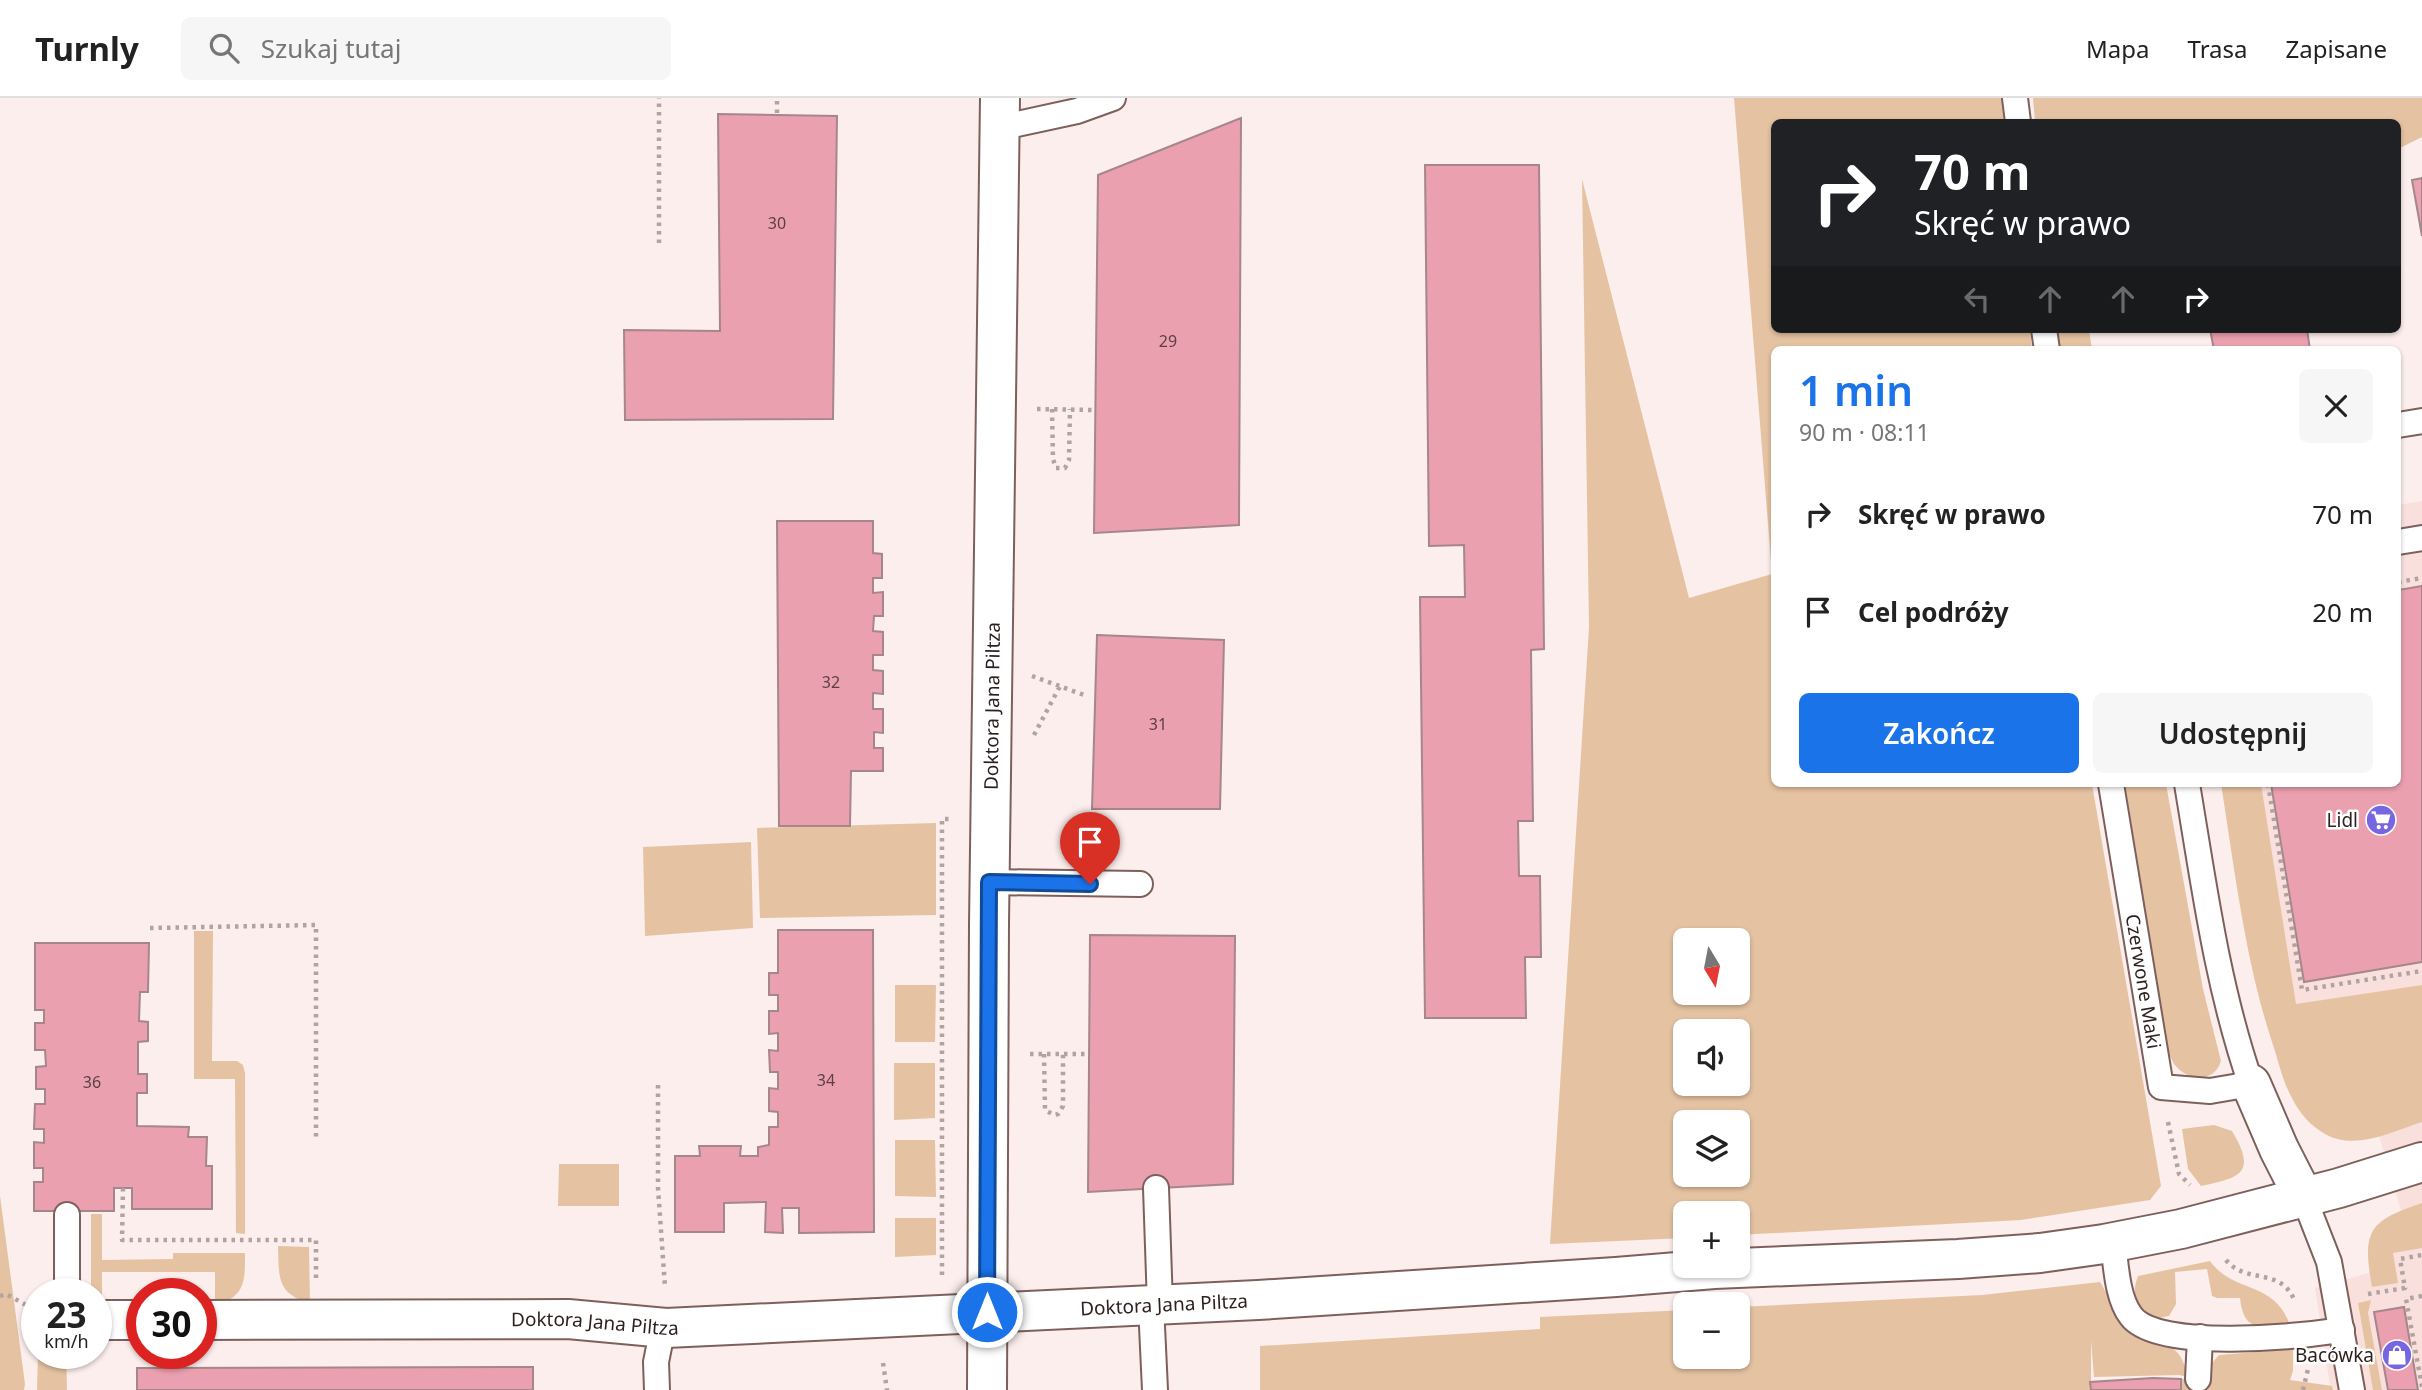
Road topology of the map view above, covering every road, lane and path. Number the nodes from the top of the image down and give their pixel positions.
1 (659, 98) edge
2 (777, 98) edge
3 (1113, 98) edge
4 (2015, 98) edge
5 (776, 113) dead end
6 (1000, 113) edge
7 (2018, 119) edge
8 (659, 243) dead end
9 (1035, 408) dead end
10 (1052, 409) junction
11 (1070, 410) junction
12 (1092, 410) dead end
13 (2422, 421) edge
14 (2401, 424) edge
15 (2422, 538) edge
16 (2401, 542) edge
17 (2422, 578) edge
18 (2401, 582) edge
19 (1031, 675) dead end
20 (1060, 686) junction
21 (1084, 695) dead end
22 (1031, 741) dead end
23 (2111, 787) edge
24 (2188, 787) edge
25 (2268, 787) edge
26 (962, 820) dead end
27 (989, 882) junction
28 (1140, 884) dead end
29 (150, 928) dead end
30 (2422, 971) edge
31 (1030, 1054) dead end
32 (1044, 1054) junction
33 (1063, 1054) junction
34 (1086, 1054) dead end
35 (2251, 1084) junction
36 (658, 1085) dead end
37 (2161, 1087) junction
38 (316, 1138) dead end
39 (2422, 1162) edge
40 (2193, 1187) dead end
41 (123, 1188) dead end
42 (1156, 1188) dead end
43 (2304, 1198) junction
44 (67, 1215) dead end
45 (2113, 1243) junction
46 (2222, 1251) dead end
47 (2422, 1255) edge
48 (67, 1278) edge
49 (2363, 1295) dead end
50 (0, 1296) edge
51 (2422, 1296) edge
52 (21, 1302) edge
53 (1156, 1305) junction
54 (987, 1312) junction
55 (942, 1315) junction
56 (217, 1320) edge
57 (316, 1321) junction
58 (664, 1327) junction
59 (2342, 1330) junction
60 (2303, 1335) junction
61 (2200, 1337) junction
62 (883, 1363) dead end
63 (2198, 1379) dead end
64 (2422, 1387) edge
65 (657, 1390) edge
66 (887, 1390) edge
67 (987, 1390) edge
68 (1155, 1390) edge
69 (2353, 1390) edge

1 - 8 path
2 - 5 path
3 - 6 lane
4 - 7 lane
6 - 27 street, Doktora Jana Piltza
9 - 10 path
10 - 11 path
10 - 11 path
11 - 12 path
13 - 14 lane
15 - 16 lane
17 - 18 path
19 - 20 path
20 - 21 path
20 - 22 path
23 - 37 lane, Czerwone Maki
24 - 35 lane
25 - 30 path
26 - 55 path
27 - 28 lane
27 - 54 street, Doktora Jana Piltza
29 - 38 path
31 - 32 path
32 - 33 path
32 - 33 path
33 - 34 path
35 - 37 lane
35 - 43 street
36 - 58 path
37 - 40 path
39 - 43 street, Doktora Jana Piltza
41 - 57 path
42 - 53 lane
43 - 45 street, Doktora Jana Piltza
43 - 59 lane
44 - 48 lane
45 - 53 street, Doktora Jana Piltza
45 - 61 lane
46 - 60 path
47 - 49 path
50 - 52 path
51 - 64 path
53 - 54 street, Doktora Jana Piltza
53 - 68 lane
54 - 55 street, Doktora Jana Piltza
54 - 67 street, Doktora Jana Piltza
55 - 58 street, Doktora Jana Piltza
56 - 57 street, Doktora Jana Piltza
57 - 58 street, Doktora Jana Piltza
58 - 65 lane
59 - 60 lane
59 - 69 lane
60 - 61 lane
61 - 63 lane
62 - 66 path

